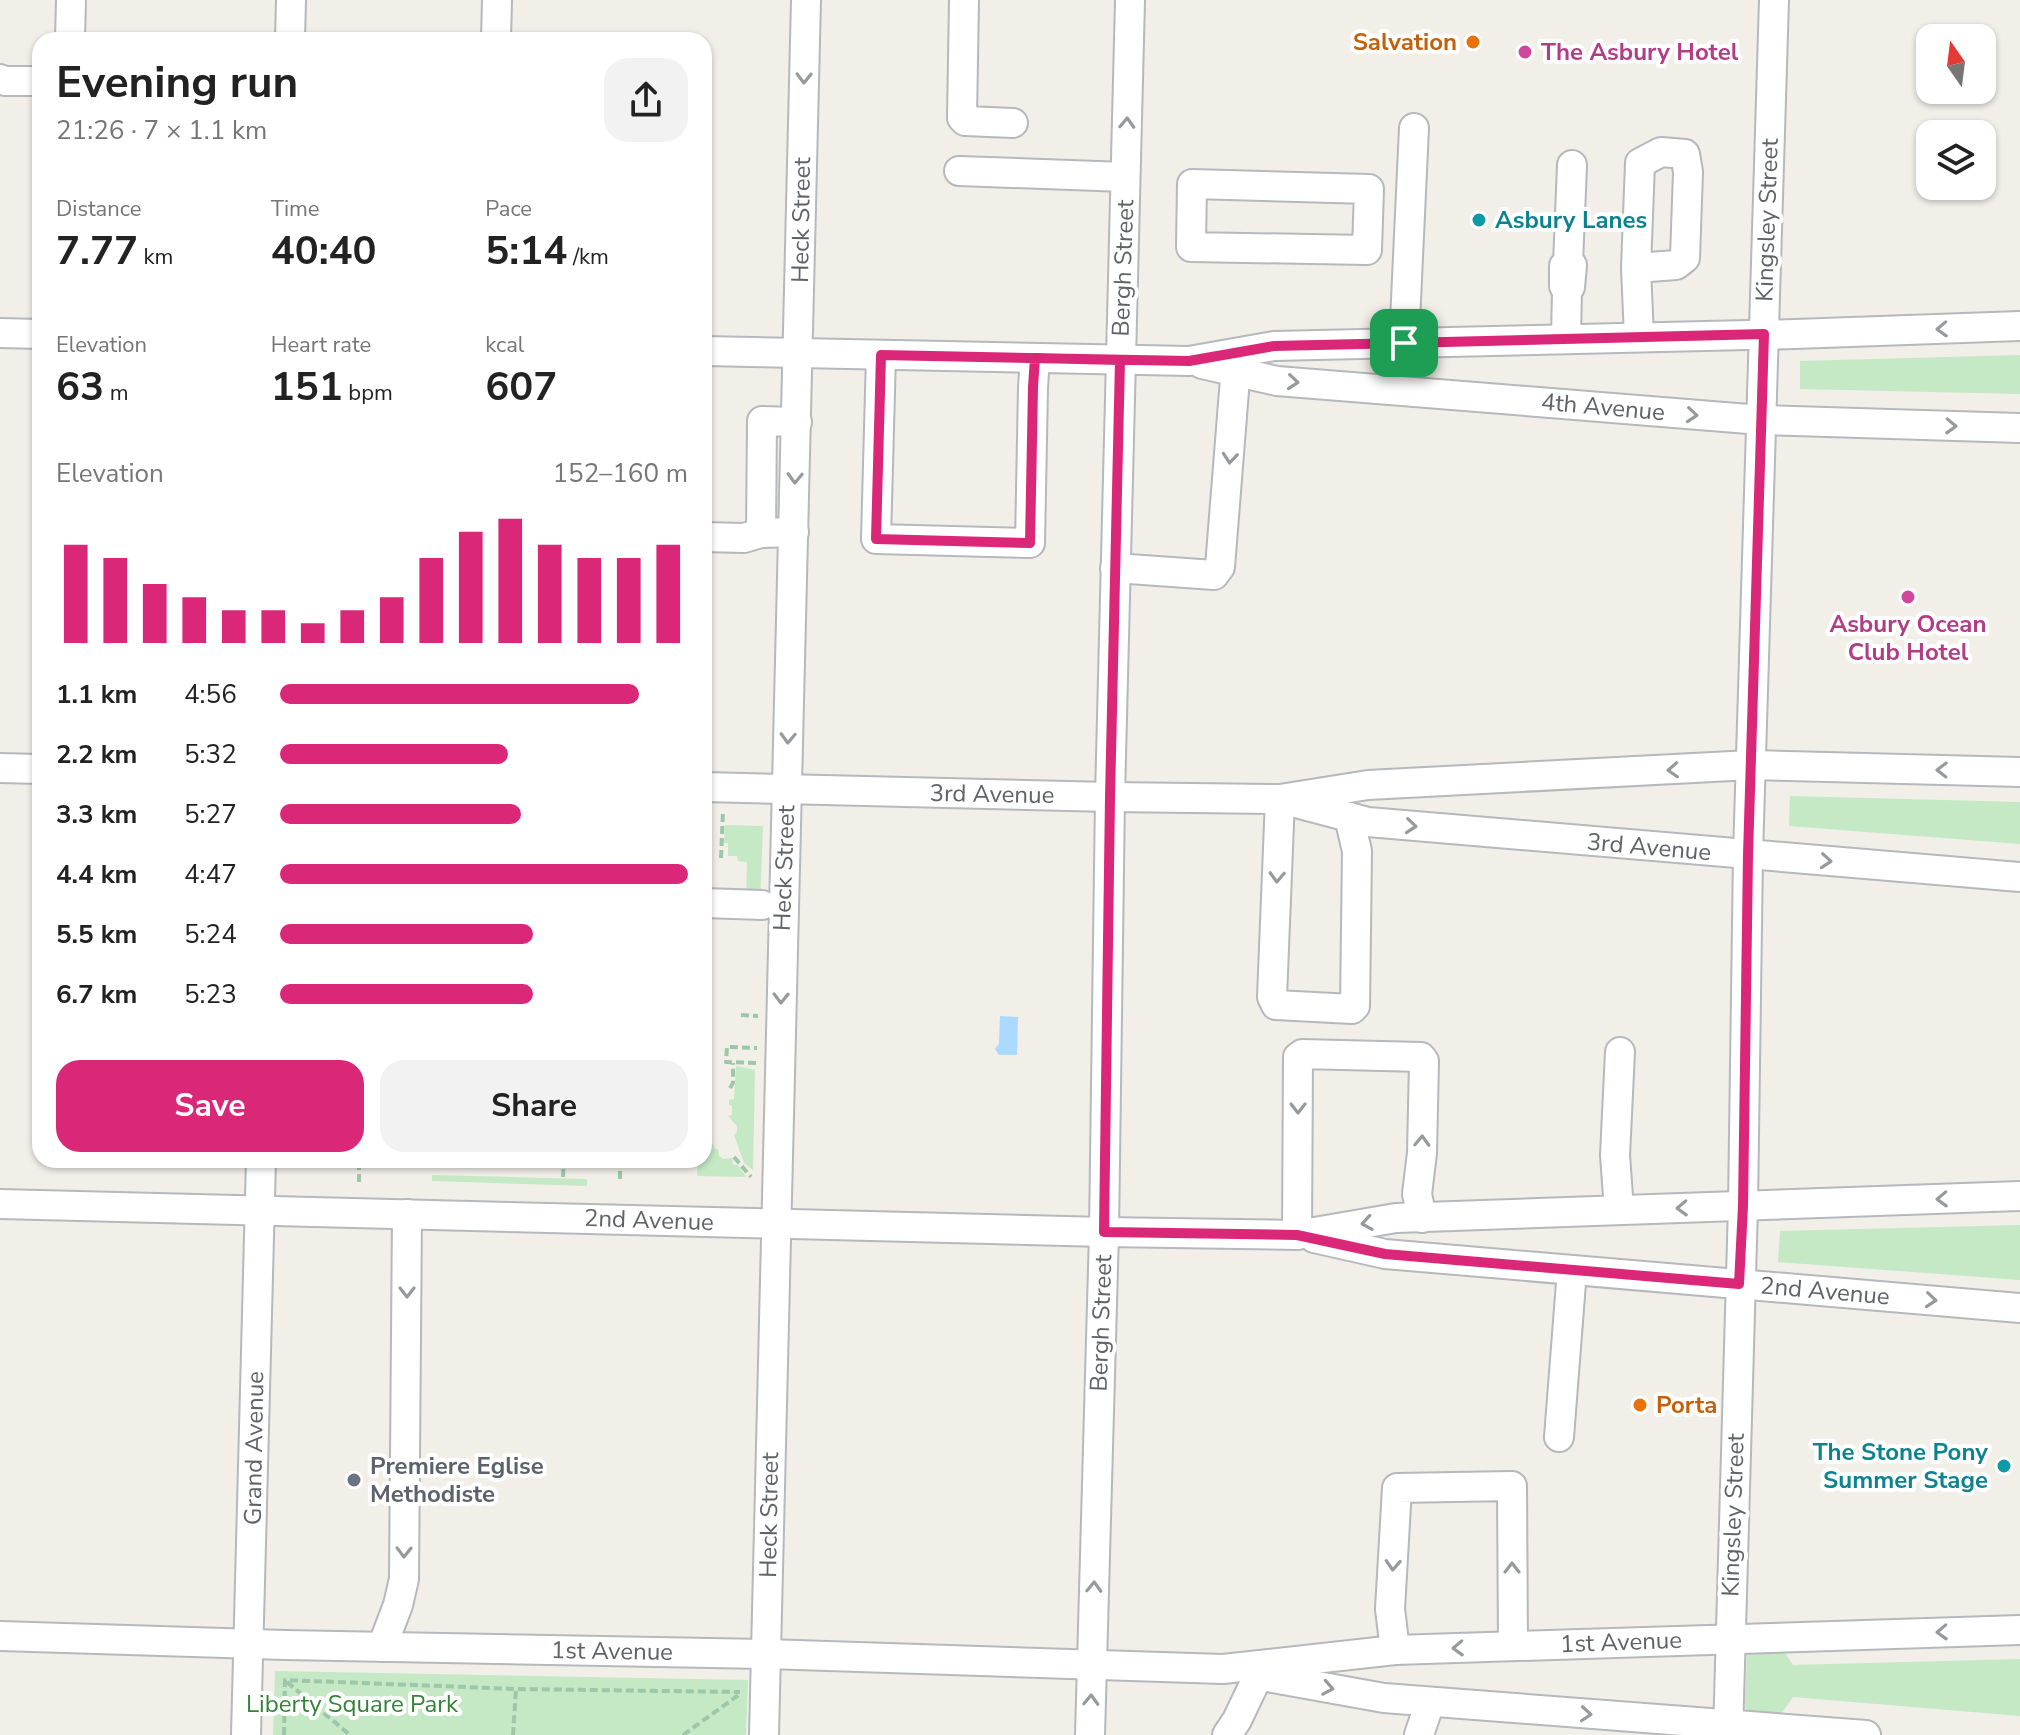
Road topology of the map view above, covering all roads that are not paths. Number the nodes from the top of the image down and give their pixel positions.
1 (71, 0) edge
2 (291, 0) edge
3 (497, 0) edge
4 (806, 0) edge
5 (964, 0) edge
6 (1130, 0) edge
7 (1774, 0) edge
8 (70, 32) edge
9 (290, 32) edge
10 (496, 32) edge
11 (0, 79) edge
12 (32, 81) edge
13 (1013, 123) dead end
14 (1414, 128) dead end
15 (1572, 165) dead end
16 (959, 171) dead end
17 (1125, 177) junction
18 (1367, 250) junction
19 (1408, 254) junction
20 (1636, 268) dead end
21 (2020, 326) edge
22 (0, 333) edge
23 (32, 334) edge
24 (1764, 334) junction
25 (1639, 337) junction
26 (1566, 339) junction
27 (1404, 343) junction
28 (712, 351) edge
29 (799, 353) junction
30 (881, 355) junction
31 (1035, 358) junction
32 (1120, 360) junction
33 (1237, 362) junction
34 (1761, 420) junction
35 (797, 422) junction
36 (2020, 428) edge
37 (794, 532) junction
38 (761, 533) junction
39 (712, 537) edge
40 (1115, 568) junction
41 (1751, 765) junction
42 (0, 768) edge
43 (32, 769) edge
44 (2020, 772) edge
45 (712, 787) edge
46 (787, 789) junction
47 (1110, 797) junction
48 (1280, 799) junction
49 (1349, 817) junction
50 (1748, 855) junction
51 (2020, 877) edge
52 (712, 903) edge
53 (762, 905) dead end
54 (1620, 1052) dead end
55 (261, 1168) edge
56 (2020, 1196) edge
57 (0, 1204) edge
58 (1743, 1206) junction
59 (260, 1210) junction
60 (1619, 1210) junction
61 (407, 1214) junction
62 (1422, 1218) junction
63 (776, 1224) junction
64 (1104, 1232) junction
65 (1297, 1235) junction
66 (1572, 1270) junction
67 (1739, 1284) junction
68 (2020, 1308) edge
69 (1559, 1437) dead end
70 (2020, 1630) edge
71 (0, 1636) edge
72 (1730, 1639) junction
73 (249, 1644) junction
74 (1513, 1646) junction
75 (382, 1647) junction
76 (1395, 1650) junction
77 (767, 1654) junction
78 (1092, 1665) junction
79 (1223, 1669) junction
80 (1258, 1676) junction
81 (1430, 1702) junction
82 (1728, 1730) edge
83 (1230, 1734) edge
84 (246, 1735) edge
85 (764, 1735) edge
86 (1090, 1735) edge
87 (1419, 1735) edge
88 (1866, 1735) edge

1 - 8 street
2 - 9 street
3 - 10 street
4 -> 29 street, Heck Street
5 - 13 street
17 -> 6 street, Bergh Street
7 - 24 street, Kingsley Street
11 - 12 street
14 - 19 street
15 - 26 street
16 - 17 street
17 - 32 street, Bergh Street
18 - 18 street
18 - 19 street
19 - 27 street
20 - 25 street
21 -> 24 street, 4th Avenue
22 - 23 street
24 - 25 street, 4th Avenue
24 - 34 street, Kingsley Street
25 - 26 street, 4th Avenue
26 - 27 street, 4th Avenue
27 - 33 street, 4th Avenue
28 - 29 street, 4th Avenue
29 - 30 street, 4th Avenue
29 - 35 street, Heck Street
30 - 31 street, 4th Avenue
30 - 31 street
31 - 32 street, 4th Avenue
32 - 33 street, 4th Avenue
32 - 40 street, Bergh Street
33 -> 34 street, 4th Avenue
33 -> 40 street
34 -> 36 street, 4th Avenue
34 - 41 street, Kingsley Street
35 -> 37 street, Heck Street
35 - 38 street
37 - 38 street
37 -> 46 street, Heck Street
38 - 39 street
40 - 47 street, Bergh Street
44 -> 41 street, 3rd Avenue
41 -> 48 street, 3rd Avenue
41 - 50 street, Kingsley Street
42 - 43 street
45 - 46 street, 3rd Avenue
46 - 47 street, 3rd Avenue
46 -> 63 street, Heck Street
47 - 48 street, 3rd Avenue
47 - 64 street, Bergh Street
48 - 49 street, 3rd Avenue
48 -> 49 street
49 -> 50 street, 3rd Avenue
50 -> 51 street, 3rd Avenue
50 - 58 street, Kingsley Street
52 - 53 street
54 - 60 street
55 - 59 street, Grand Avenue
56 -> 58 street, 2nd Avenue
57 - 59 street, 2nd Avenue
58 -> 60 street, 2nd Avenue
58 - 67 street, Kingsley Street
59 - 61 street, 2nd Avenue
59 - 73 street, Grand Avenue
60 - 62 street, 2nd Avenue
61 - 63 street, 2nd Avenue
61 -> 75 street
62 -> 65 street, 2nd Avenue
62 -> 65 street
63 - 64 street, 2nd Avenue
63 - 77 street, Heck Street
64 - 65 street, 2nd Avenue
78 -> 64 street, Bergh Street
65 - 66 street, 2nd Avenue
66 - 67 street, 2nd Avenue
66 - 69 street
67 -> 68 street, 2nd Avenue
67 - 72 street, Kingsley Street
70 -> 72 street, 1st Avenue
71 - 73 street, 1st Avenue
72 - 74 street, 1st Avenue
72 - 82 street, Kingsley Street
73 - 75 street, 1st Avenue
73 - 84 street, Grand Avenue
74 -> 76 street, 1st Avenue
74 -> 76 street
75 - 77 street, 1st Avenue
76 - 79 street, 1st Avenue
77 - 78 street, 1st Avenue
77 - 85 street, Heck Street
78 - 79 street, 1st Avenue
86 -> 78 street, Bergh Street
79 - 80 street, 1st Avenue
80 -> 81 street, 1st Avenue
80 - 83 street
81 -> 82 street, 1st Avenue
81 - 87 street
82 - 88 street, 1st Avenue

